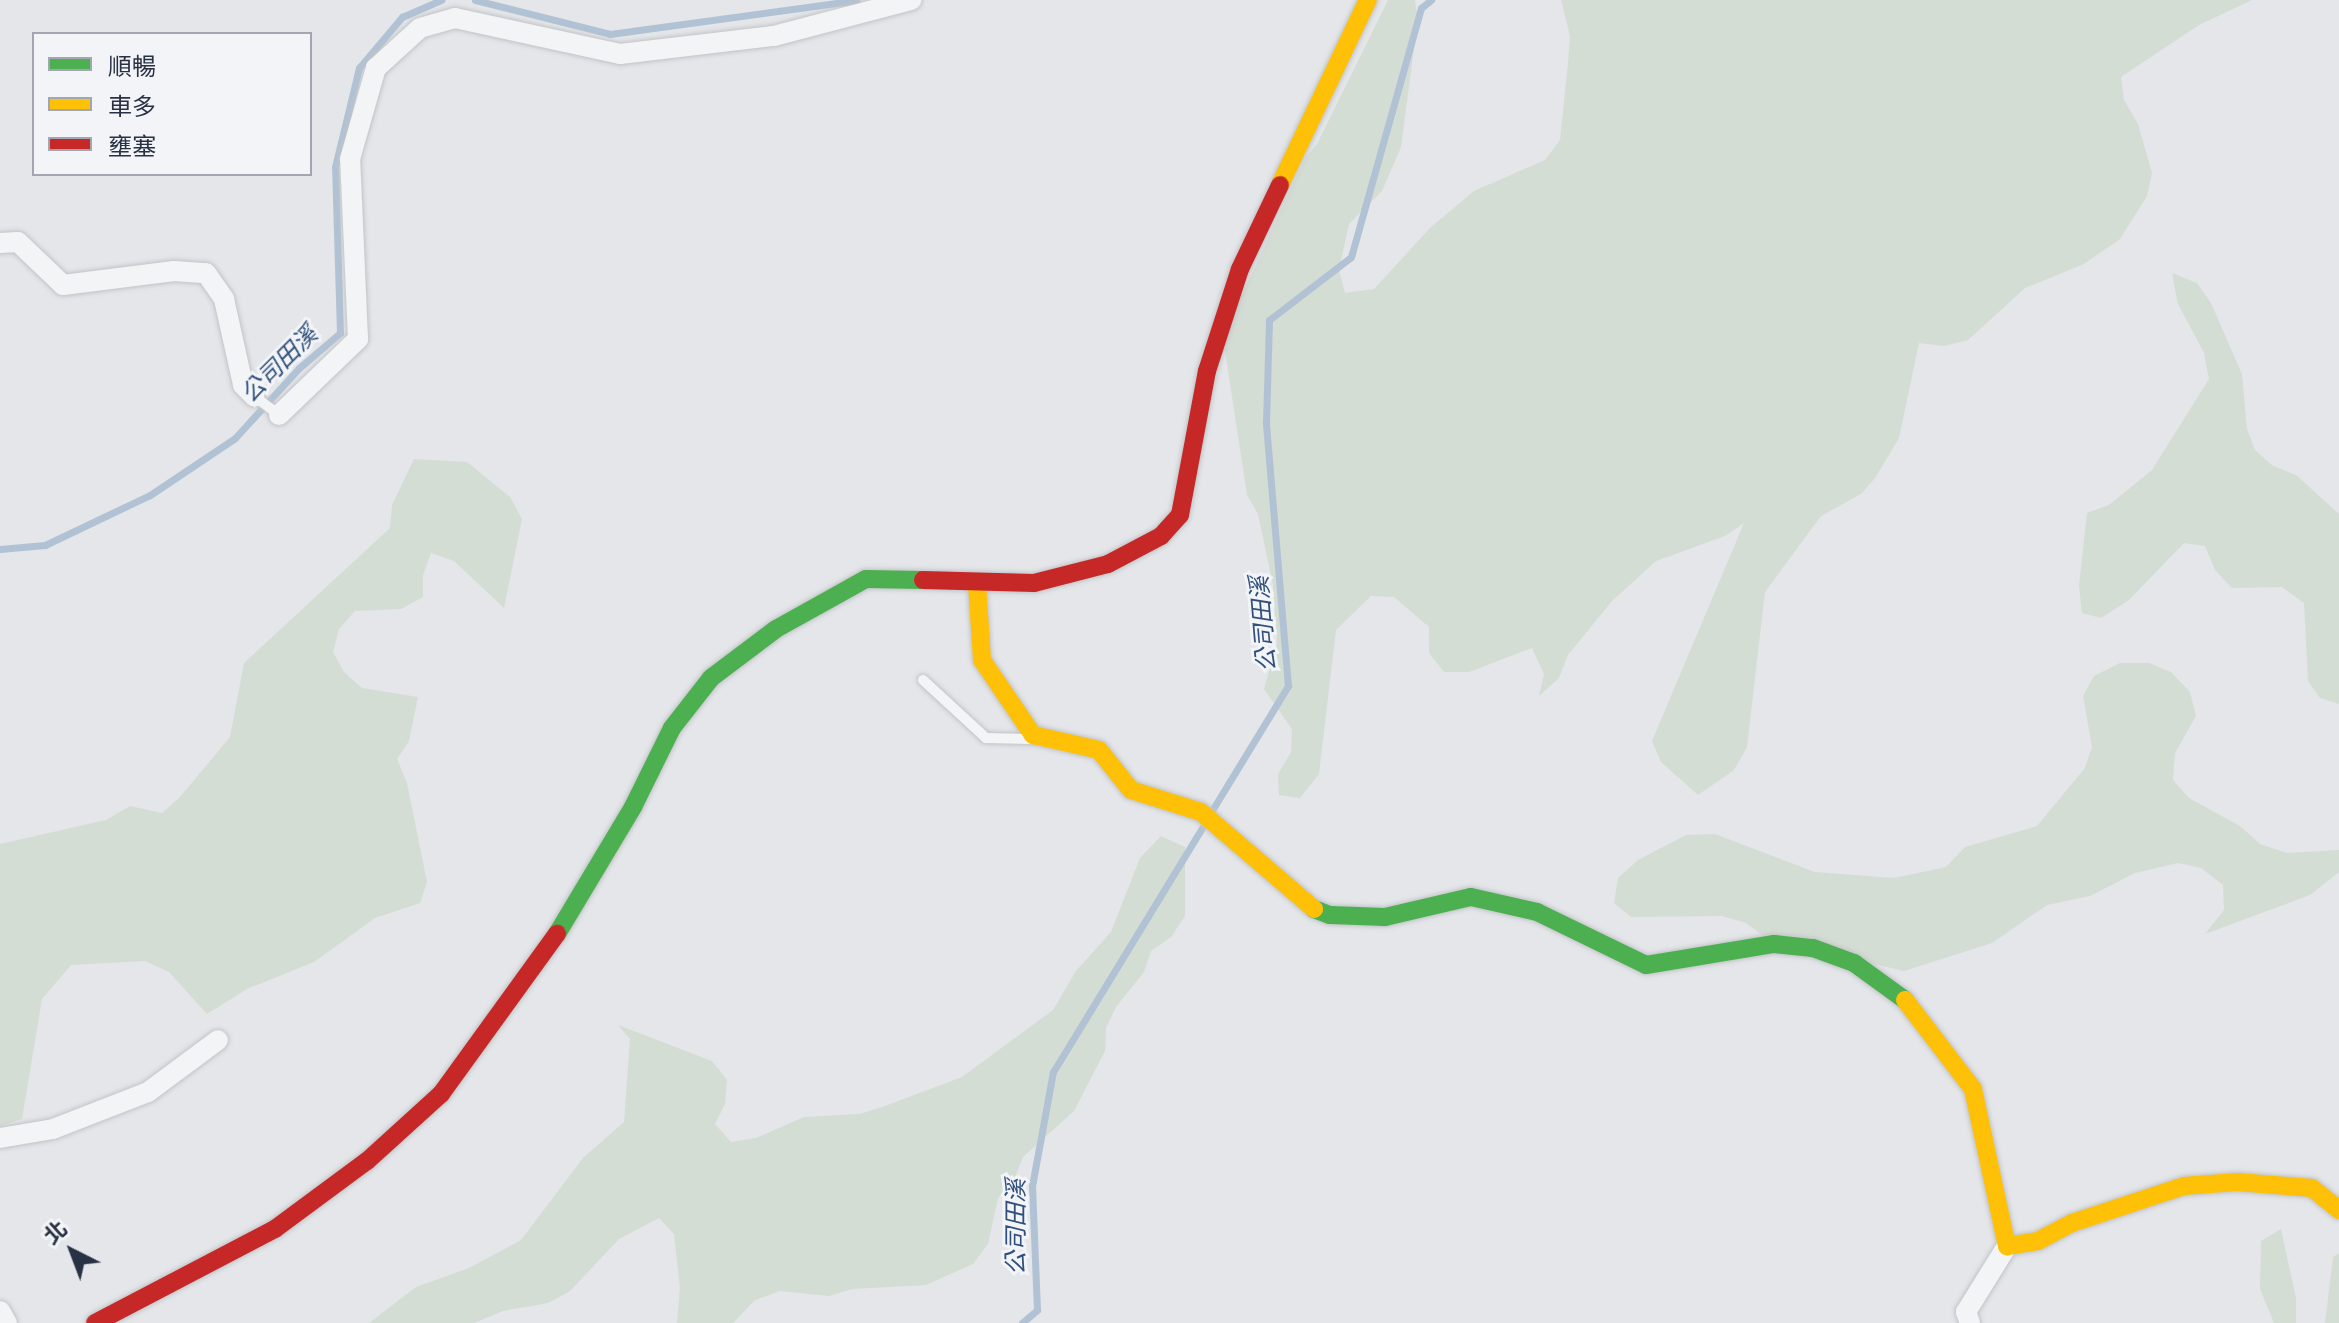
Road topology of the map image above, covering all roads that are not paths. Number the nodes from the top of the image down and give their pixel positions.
1 (911, 0) edge
2 (1368, 0) edge
3 (0, 243) edge
4 (254, 396) joint
5 (279, 415) joint
6 (977, 584) junction
7 (923, 680) dead end
8 (1051, 739) junction
9 (218, 1040) dead end
10 (0, 1138) edge
11 (2339, 1210) edge
12 (2007, 1246) junction
13 (0, 1311) edge
14 (7, 1323) edge
15 (95, 1323) edge
16 (1970, 1323) edge

1 - 5 street
2 - 6 street
3 - 4 street
4 - 5 lane
6 - 8 street
6 - 15 street
7 - 8 lane
8 - 12 street
9 - 10 street
11 - 12 street
12 - 16 street
13 - 14 street

